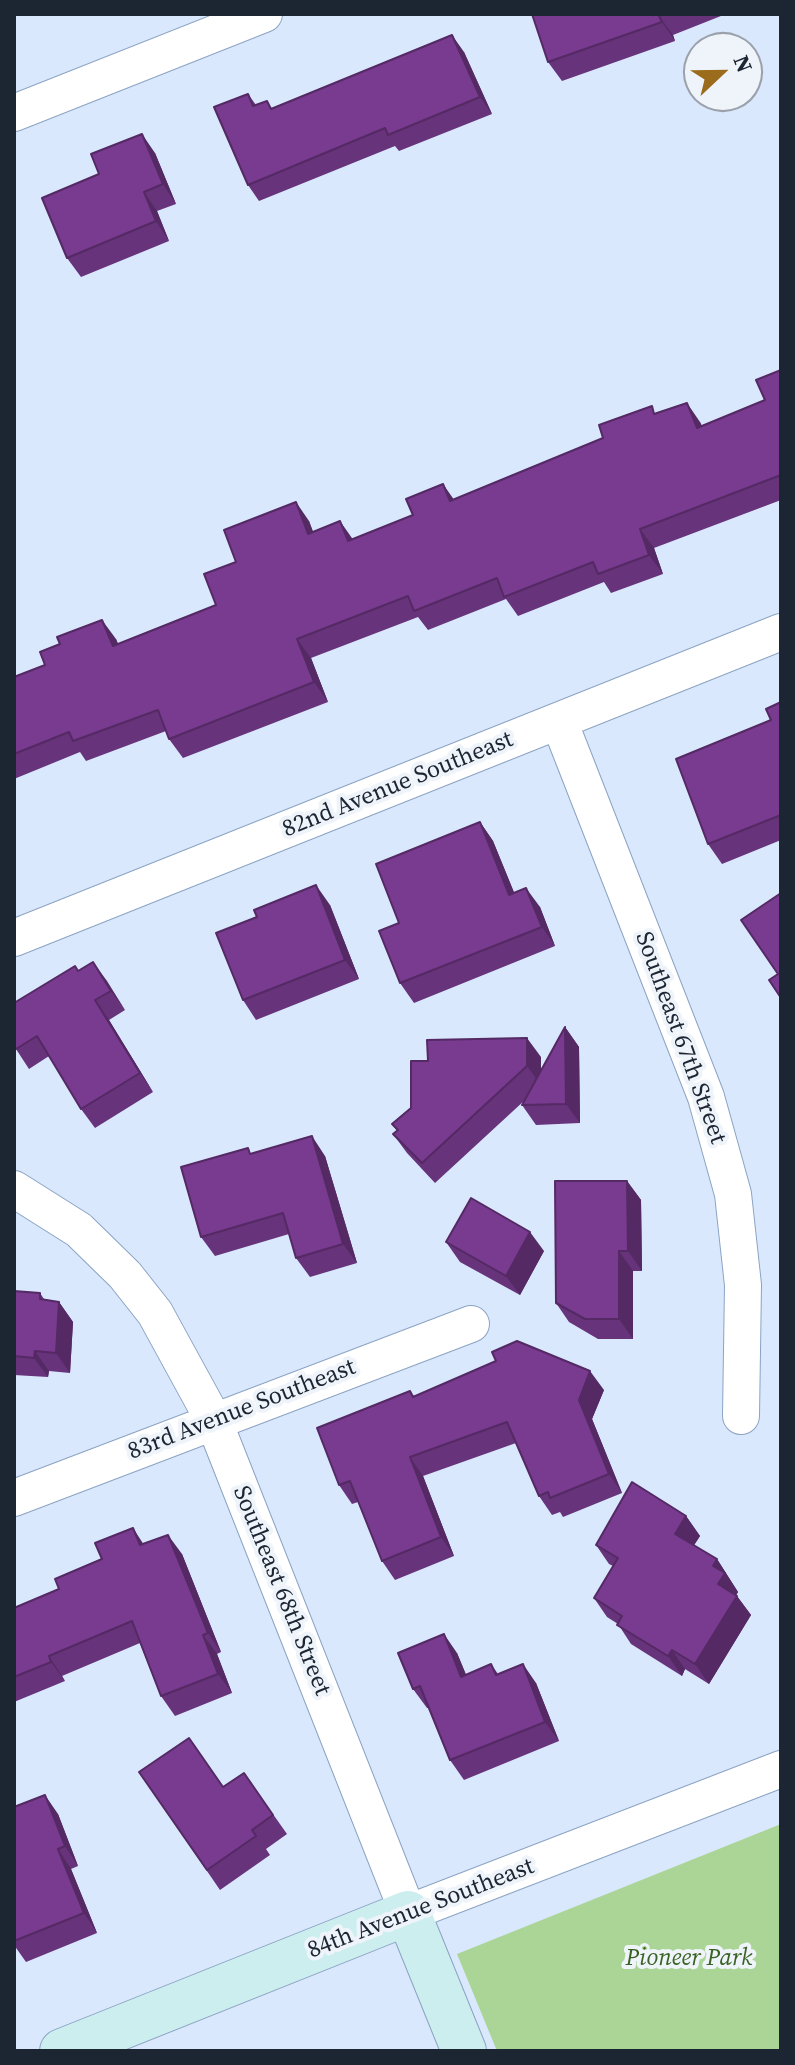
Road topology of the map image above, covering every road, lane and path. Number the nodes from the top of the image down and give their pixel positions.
1 (264, 14) edge
2 (14, 113) edge
3 (781, 632) edge
4 (559, 721) junction
5 (14, 938) edge
6 (14, 1189) edge
7 (471, 1324) dead end
8 (741, 1416) dead end
9 (213, 1419) junction
10 (14, 1498) edge
11 (781, 1769) edge
12 (408, 1913) junction
13 (62, 2051) edge
14 (464, 2051) edge

1 - 2 street
3 - 4 street, 82nd Avenue Southeast
4 - 5 street, 82nd Avenue Southeast
4 - 8 street, Southeast 67th Street
6 - 9 street, Southeast 68th Street
7 - 9 street, 83rd Avenue Southeast
9 - 10 street, 83rd Avenue Southeast
9 - 12 street, Southeast 68th Street
11 - 12 street, 84th Avenue Southeast
12 - 13 street, 84th Avenue Southeast
12 - 14 street, Southeast 68th Street

